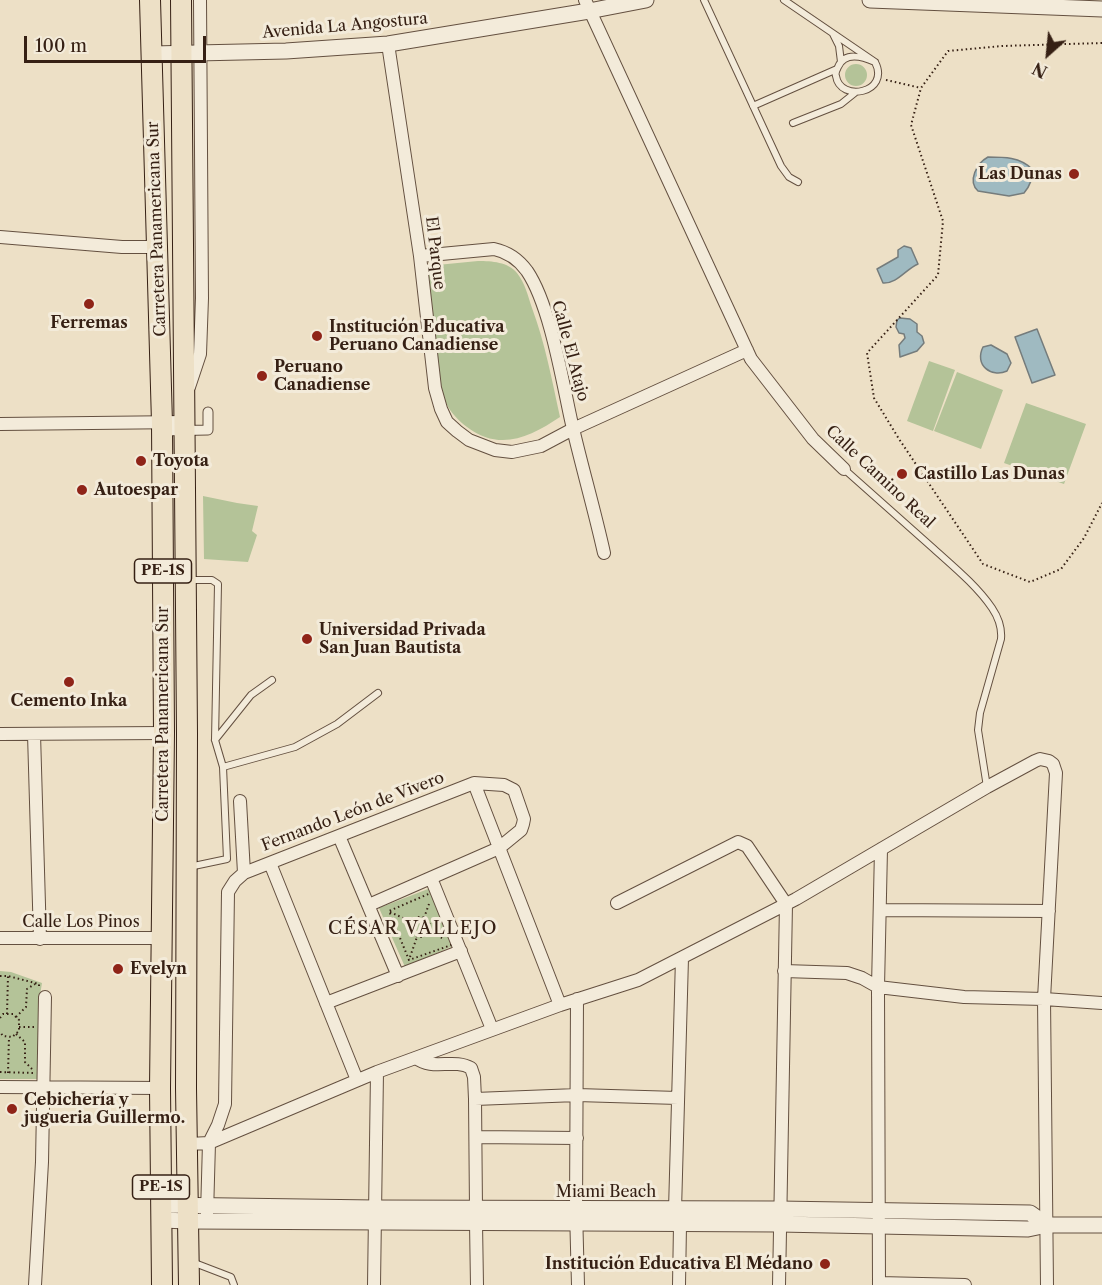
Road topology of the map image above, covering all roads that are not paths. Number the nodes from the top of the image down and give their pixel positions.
1 (150, 0) edge
2 (181, 0) edge
3 (200, 0) edge
4 (646, 0) edge
5 (704, 0) edge
6 (784, 0) edge
7 (870, 0) edge
8 (587, 6) edge
9 (1102, 9) edge
10 (830, 31) junction
11 (388, 44) junction
12 (152, 54) junction
13 (190, 54) junction
14 (841, 62) junction
15 (875, 62) junction
16 (837, 69) junction
17 (856, 93) junction
18 (753, 106) junction
19 (793, 123) dead end
20 (798, 182) dead end
21 (0, 237) edge
22 (156, 248) junction
23 (420, 256) junction
24 (747, 350) junction
25 (207, 412) dead end
26 (184, 418) junction
27 (0, 423) edge
28 (162, 427) junction
29 (573, 429) junction
30 (844, 469) joint
31 (604, 553) dead end
32 (184, 580) junction
33 (272, 680) dead end
34 (378, 693) dead end
35 (164, 733) junction
36 (0, 734) edge
37 (34, 734) junction
38 (215, 740) junction
39 (223, 767) junction
40 (474, 783) junction
41 (987, 787) junction
42 (240, 801) dead end
43 (339, 836) junction
44 (499, 848) junction
45 (881, 849) junction
46 (270, 863) junction
47 (187, 868) junction
48 (244, 873) junction
49 (431, 878) junction
50 (617, 903) dead end
51 (786, 904) junction
52 (369, 905) junction
53 (880, 910) junction
54 (1049, 911) junction
55 (0, 938) edge
56 (161, 938) junction
57 (40, 939) junction
58 (461, 951) junction
59 (682, 958) junction
60 (784, 972) junction
61 (398, 975) junction
62 (879, 987) junction
63 (42, 995) road end
64 (577, 999) junction
65 (1044, 999) junction
66 (326, 1003) junction
67 (1102, 1003) edge
68 (560, 1005) junction
69 (492, 1029) junction
70 (416, 1058) junction
71 (377, 1072) junction
72 (357, 1080) junction
73 (0, 1087) edge
74 (43, 1088) junction
75 (160, 1088) junction
76 (577, 1095) junction
77 (678, 1098) junction
78 (475, 1099) junction
79 (476, 1137) junction
80 (578, 1138) junction
81 (209, 1143) junction
82 (188, 1144) junction
83 (161, 1212) junction
84 (198, 1214) junction
85 (375, 1215) junction
86 (476, 1216) junction
87 (576, 1216) junction
88 (677, 1217) junction
89 (779, 1217) junction
90 (879, 1218) junction
91 (1047, 1225) junction
92 (1102, 1226) edge
93 (189, 1261) junction
94 (879, 1284) edge
95 (36, 1285) edge
96 (162, 1285) edge
97 (189, 1285) edge
98 (234, 1285) edge
99 (374, 1285) edge
100 (477, 1285) edge
101 (578, 1285) edge
102 (679, 1285) edge
103 (779, 1285) edge
104 (965, 1285) edge
105 (1047, 1285) edge

1 - 12 highway, Carretera Panamericana Sur / PE-1S
2 - 13 highway, Carretera Panamericana Sur / PE-1S
3 - 13 street
4 - 8 street, Avenida La Angostura
5 - 18 lane
6 - 10 lane
7 - 9 street
8 - 11 street, Avenida La Angostura
8 - 24 street, Calle Camino Real
10 - 14 lane
10 - 15 lane
11 - 13 street, Avenida La Angostura
11 - 23 street, El Parque
12 - 13 street, Avenida La Angostura
12 - 22 highway, Carretera Panamericana Sur / PE-1S
13 - 26 highway, Carretera Panamericana Sur / PE-1S
14 - 15 lane
14 - 16 lane
15 - 17 lane
16 - 17 lane
16 - 18 lane
17 - 19 lane
18 - 20 lane
21 - 22 street
22 - 28 highway, Carretera Panamericana Sur / PE-1S
23 - 29 street, Calle El Atajo
23 - 29 street, El Parque
24 - 29 street, El Parque
24 - 30 street, Calle Camino Real
25 - 26 street
26 - 28 street
26 - 32 highway, Carretera Panamericana Sur / PE-1S
27 - 28 street
28 - 35 highway, Carretera Panamericana Sur / PE-1S
29 - 31 street, Calle El Atajo
30 - 41 lane, Calle Camino Real
32 - 38 lane
32 - 47 highway, Carretera Panamericana Sur / PE-1S
33 - 38 lane
34 - 39 lane
35 - 37 street
35 - 56 highway, Carretera Panamericana Sur / PE-1S
36 - 37 street
37 - 57 street
38 - 39 lane
39 - 47 lane
40 - 43 street, Fernando León de Vivero
40 - 44 street
40 - 44 street
41 - 45 street
41 - 54 street
42 - 48 street
43 - 46 street, Fernando León de Vivero
43 - 52 street
44 - 49 street
44 - 68 street
45 - 51 street
45 - 53 street
46 - 48 street, Fernando León de Vivero
46 - 66 street
47 - 82 highway, Carretera Panamericana Sur / PE-1S
48 - 81 street
49 - 52 street
49 - 58 street
50 - 51 street
51 - 59 street
51 - 60 street
52 - 61 street
53 - 54 street
53 - 62 street
54 - 65 street
55 - 57 street, Calle Los Pinos
56 - 57 street, Calle Los Pinos
56 - 75 highway, Carretera Panamericana Sur / PE-1S
58 - 61 street
58 - 69 street
59 - 64 street
59 - 77 street
60 - 62 street
60 - 89 street
61 - 66 street
62 - 65 street
62 - 90 street
63 - 74 street
64 - 68 street
64 - 76 street
65 - 67 street
65 - 91 street
66 - 72 street
68 - 69 street
69 - 70 street
70 - 71 street
70 - 78 street
71 - 72 street
71 - 85 street
72 - 81 street
73 - 74 street
74 - 75 street
74 - 95 street
75 - 83 highway, Carretera Panamericana Sur / PE-1S
76 - 77 street
76 - 78 street
76 - 80 street
77 - 88 street
78 - 79 street
79 - 80 street
79 - 86 street
80 - 87 street
81 - 82 street
81 - 84 street
82 - 84 highway, Carretera Panamericana Sur / PE-1S
83 - 84 street, Miami Beach
83 - 96 highway, Carretera Panamericana Sur / PE-1S
84 - 85 street, Miami Beach
84 - 93 highway, Carretera Panamericana Sur / PE-1S
85 - 86 street, Miami Beach
85 - 99 street
86 - 87 street, Miami Beach
86 - 100 street
87 - 88 street, Miami Beach
87 - 101 street
88 - 89 street, Miami Beach
88 - 102 street
89 - 90 street, Miami Beach
89 - 103 street
90 - 91 street, Miami Beach
90 - 94 street
91 - 92 street, Miami Beach
91 - 105 street
93 - 97 highway, Carretera Panamericana Sur / PE-1S
93 - 98 lane
94 - 104 street

